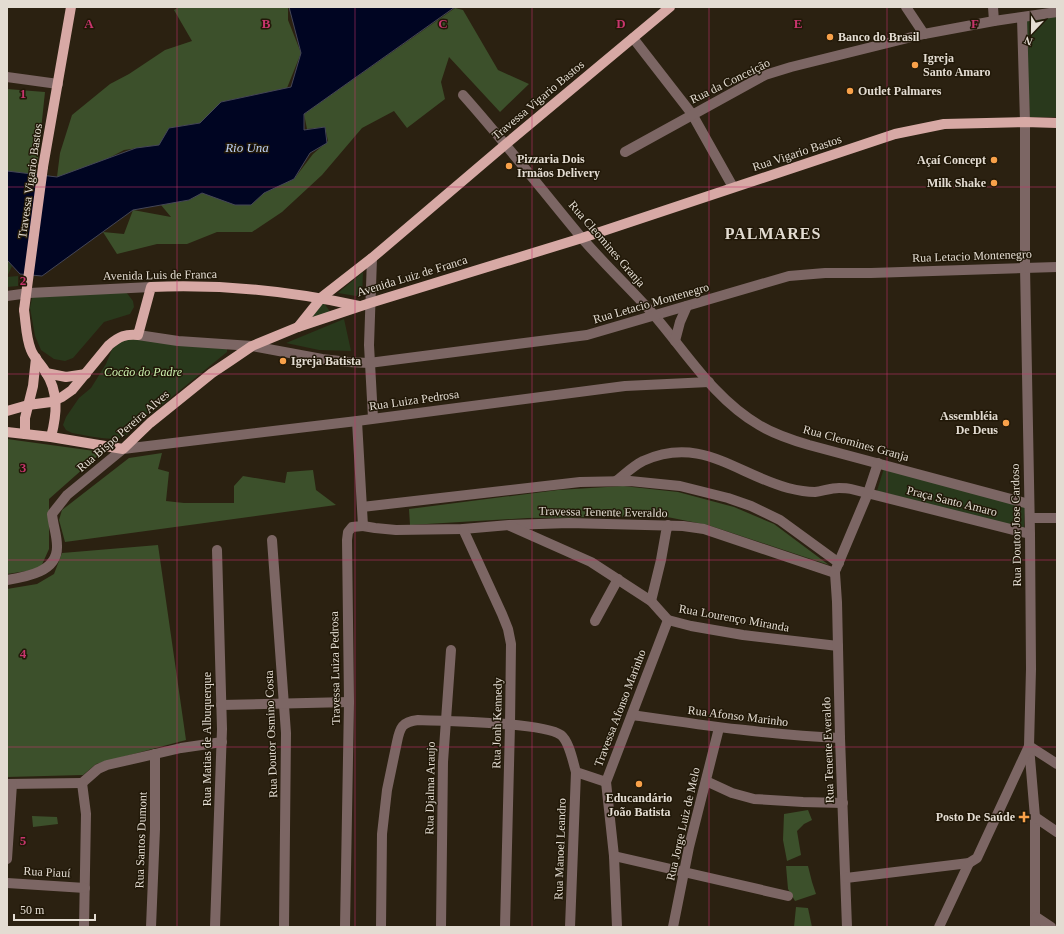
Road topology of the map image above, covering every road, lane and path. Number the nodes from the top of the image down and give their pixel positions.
1 (71, 7) edge
2 (670, 7) edge
3 (906, 7) edge
4 (993, 7) edge
5 (1057, 12) edge
6 (1022, 18) junction
7 (994, 21) junction
8 (924, 34) junction
9 (633, 38) junction
10 (7, 77) edge
11 (58, 84) junction
12 (464, 95) dead end
13 (692, 114) junction
14 (1025, 122) junction
15 (1057, 123) edge
16 (506, 144) junction
17 (625, 152) dead end
18 (733, 187) junction
19 (582, 238) junction
20 (372, 258) junction
21 (1025, 267) junction
22 (1057, 267) edge
23 (151, 287) junction
24 (7, 296) edge
25 (322, 298) junction
26 (365, 304) junction
27 (687, 306) junction
28 (654, 315) junction
29 (298, 327) junction
30 (138, 335) junction
31 (674, 341) junction
32 (252, 346) junction
33 (36, 358) junction
34 (369, 363) junction
35 (46, 372) junction
36 (86, 374) junction
37 (709, 382) junction
38 (56, 400) junction
39 (28, 405) junction
40 (7, 412) edge
41 (373, 418) junction
42 (356, 421) junction
43 (7, 432) edge
44 (25, 434) junction
45 (51, 437) junction
46 (123, 449) junction
47 (878, 463) junction
48 (616, 481) junction
49 (868, 493) junction
50 (1029, 504) junction
51 (362, 507) junction
52 (1030, 518) junction
53 (1057, 518) edge
54 (509, 525) junction
55 (668, 525) junction
56 (363, 526) junction
57 (463, 529) junction
58 (1030, 534) junction
59 (272, 540) dead end
60 (217, 550) dead end
61 (839, 563) junction
62 (835, 573) junction
63 (618, 579) junction
64 (7, 580) edge
65 (651, 601) junction
66 (668, 620) junction
67 (595, 621) dead end
68 (838, 646) junction
69 (452, 650) dead end
70 (349, 702) junction
71 (285, 703) junction
72 (221, 705) junction
73 (632, 715) junction
74 (446, 721) junction
75 (510, 725) junction
76 (719, 728) junction
77 (840, 738) junction
78 (222, 742) junction
79 (1029, 746) junction
80 (155, 754) junction
81 (1057, 764) edge
82 (576, 772) junction
83 (706, 781) junction
84 (606, 782) junction
85 (82, 783) junction
86 (9, 784) edge
87 (842, 803) junction
88 (1035, 817) junction
89 (1057, 832) edge
90 (614, 856) junction
91 (7, 860) edge
92 (968, 863) junction
93 (685, 872) junction
94 (846, 878) junction
95 (7, 883) edge
96 (85, 888) junction
97 (788, 896) dead end
98 (1035, 922) edge
99 (84, 927) edge
100 (151, 927) edge
101 (215, 927) edge
102 (284, 927) edge
103 (345, 927) edge
104 (381, 927) edge
105 (441, 927) edge
106 (505, 927) edge
107 (570, 927) edge
108 (617, 927) edge
109 (673, 927) edge
110 (847, 927) edge
111 (940, 927) edge
112 (1051, 927) edge

1 - 11 main road, Travessa Vigario Bastos
2 - 9 main road, Travessa Vigario Bastos
3 - 8 street
4 - 7 street
5 - 6 street, Rua da Conceição
6 - 7 street, Rua da Conceição
6 - 14 street, Rua Doutor Jose Cardoso
7 - 8 street, Rua da Conceição
8 - 13 street, Rua da Conceição
9 - 13 street
9 - 16 main road, Travessa Vigario Bastos
10 - 11 street
11 - 33 main road, Travessa Vigario Bastos, bridge
12 - 16 street, Rua Cleomines Granja
13 - 17 street, Rua da Conceição
13 - 18 street
14 - 15 main road, Rua Vigario Bastos
14 - 18 main road, Rua Vigario Bastos
14 - 21 street, Rua Doutor Jose Cardoso
16 - 19 street, Rua Cleomines Granja
16 - 20 main road, Travessa Vigario Bastos
18 - 19 main road, Rua Vigario Bastos
19 - 26 main road, Avenida Luiz de Franca
19 - 28 street, Rua Cleomines Granja
20 - 25 main road, Travessa Vigario Bastos
20 - 26 street
21 - 22 street, Rua Letacio Montenegro
21 - 27 street, Rua Letacio Montenegro
21 - 50 street, Rua Doutor Jose Cardoso
23 - 24 street, Avenida Luis de Franca
23 - 25 main road, Avenida Luis de Franca
23 - 30 main road
25 - 26 main road, Avenida Luis de Franca
25 - 29 main road, Travessa Vigario Bastos
26 - 29 main road, Avenida Luiz de Franca
26 - 34 street
27 - 28 street, Rua Letacio Montenegro
27 - 31 street
28 - 31 street, Rua Cleomines Granja
28 - 34 street, Rua Letacio Montenegro
29 - 32 main road, Avenida Luiz de Franca
30 - 32 street
30 - 36 main road
31 - 37 street, Rua Cleomines Granja
32 - 34 street, Rua Letacio Montenegro
32 - 46 main road, Rua Bispo Pereira Alves
33 - 35 main road, Travessa Vigario Bastos
33 - 39 main road
34 - 41 street
35 - 36 main road
35 - 38 main road, Travessa Vigario Bastos
36 - 38 main road
37 - 41 street, Rua Luiza Pedrosa
37 - 47 street, Rua Cleomines Granja
38 - 39 main road
38 - 45 main road
39 - 40 main road
39 - 44 main road
41 - 42 street, Rua Luiza Pedrosa
42 - 46 street, Rua Luiza Pedrosa
42 - 51 street
43 - 44 main road
44 - 45 main road
45 - 46 main road
46 - 64 street, Rua Bispo Pereira Alves
47 - 49 street
47 - 50 street, Rua Cleomines Granja
48 - 49 street, Praça Santo Amaro
48 - 51 street
48 - 61 street
49 - 58 street, Praça Santo Amaro
49 - 61 street
50 - 52 street, Rua Doutor Jose Cardoso
51 - 56 street
52 - 53 street
52 - 58 street, Rua Doutor Jose Cardoso
54 - 55 street, Travessa Tenente Everaldo
54 - 57 street, Travessa Tenente Everaldo
54 - 63 street, Rua Lourenço Miranda
55 - 62 street, Travessa Tenente Everaldo
55 - 65 street
56 - 57 street, Travessa Tenente Everaldo
56 - 70 street, Travessa Luiza Pedrosa
57 - 75 street, Rua Jonh Kennedy
58 - 79 street, Rua Doutor Jose Cardoso
59 - 71 street, Rua Doutor Osmino Costa
60 - 72 street, Rua Matias de Albuquerque
61 - 62 street
62 - 68 street, Rua Tenente Everaldo
63 - 65 street, Rua Lourenço Miranda
63 - 67 street
65 - 66 street, Rua Lourenço Miranda
66 - 68 street, Rua Lourenço Miranda
66 - 73 street, Travessa Afonso Marinho
68 - 77 street, Rua Tenente Everaldo
69 - 74 street, Rua Djalma Araujo
70 - 71 street
70 - 103 street, Travessa Luiza Pedrosa
71 - 72 street
71 - 102 street, Rua Doutor Osmino Costa
72 - 78 street, Rua Matias de Albuquerque
73 - 76 street, Rua Afonso Marinho
73 - 84 street, Travessa Afonso Marinho
74 - 75 street
74 - 104 street
74 - 105 street, Rua Djalma Araujo
75 - 82 street, Rua Manoel Leandro
75 - 106 street, Rua Jonh Kennedy
76 - 77 street, Rua Afonso Marinho
76 - 83 street, Rua Jorge Luiz de Melo
77 - 87 street, Rua Tenente Everaldo
78 - 80 street
78 - 101 street, Rua Matias de Albuquerque
79 - 81 street
79 - 88 street, Rua Doutor Jose Cardoso
79 - 92 street
80 - 85 street
80 - 100 street, Rua Santos Dumont
82 - 84 street
82 - 107 street, Rua Manoel Leandro
83 - 87 street
83 - 93 street, Rua Jorge Luiz de Melo
84 - 90 street, Travessa Afonso Marinho
85 - 86 street
85 - 96 street
86 - 91 street
87 - 94 street, Rua Tenente Everaldo
88 - 89 street
88 - 98 street, Rua Doutor Jose Cardoso
90 - 93 street
90 - 108 street, Travessa Afonso Marinho
92 - 94 street
92 - 111 street
93 - 97 street
93 - 109 street, Rua Jorge Luiz de Melo
94 - 110 street, Rua Tenente Everaldo
95 - 96 street, Rua Piauí
96 - 99 street
98 - 112 street

